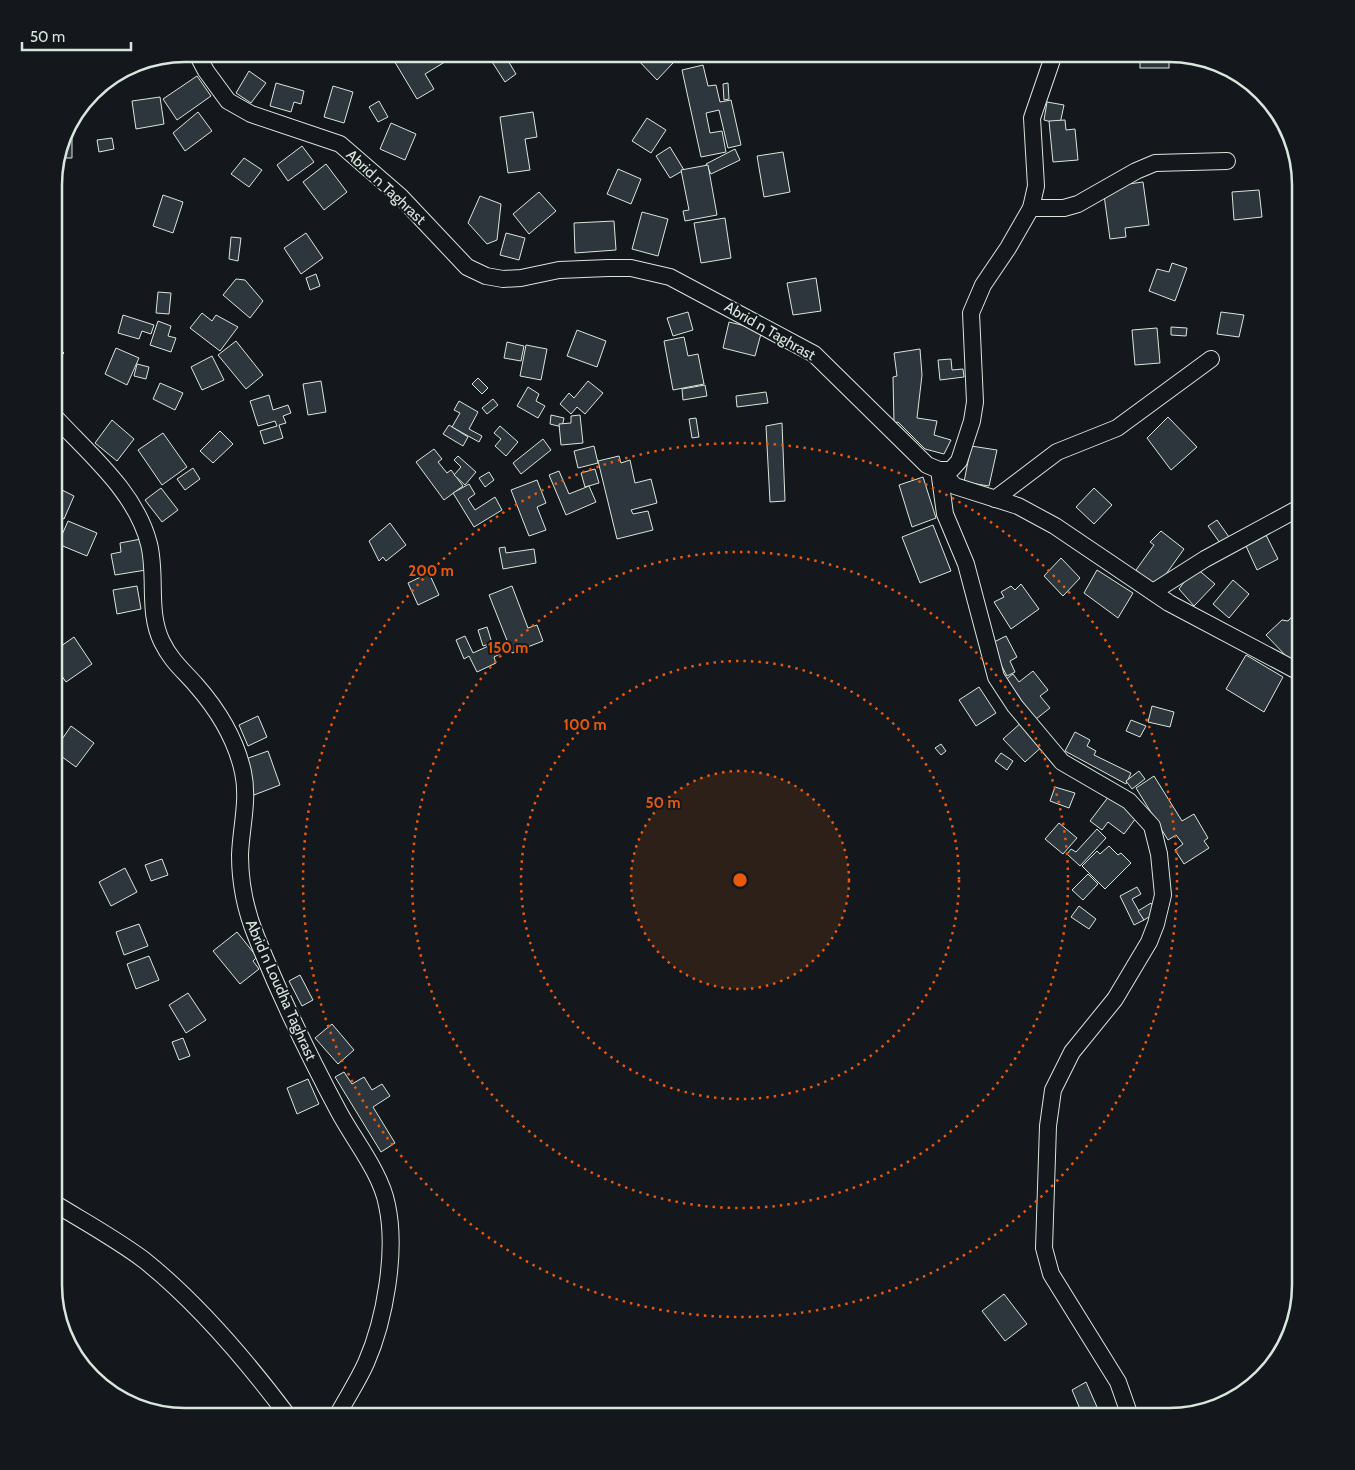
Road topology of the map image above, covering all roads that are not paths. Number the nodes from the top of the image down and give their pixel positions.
1 (202, 63) edge
2 (1051, 63) edge
3 (1227, 161) dead end
4 (1031, 208) junction
5 (1211, 359) dead end
6 (63, 426) edge
7 (939, 470) junction
8 (995, 499) junction
9 (1292, 512) edge
10 (1153, 592) junction
11 (1292, 668) edge
12 (62, 1208) edge
13 (282, 1408) edge
14 (341, 1408) edge
15 (1127, 1408) edge

1 - 7 street, Abrid n Taghrast
2 - 4 street
3 - 4 street
4 - 7 street
5 - 8 street
6 - 14 street, Abrid n Loudha Taghrast
7 - 8 street, Abrid n Taghrast
7 - 15 street
8 - 10 street, Abrid n Taghrast
9 - 10 street
10 - 11 street, Abrid n Taghrast
12 - 13 street

